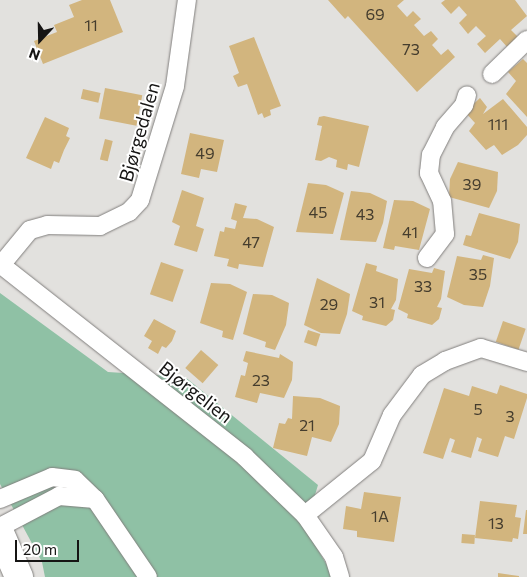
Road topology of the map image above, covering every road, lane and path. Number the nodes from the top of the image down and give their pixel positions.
1 (186, 0) edge
2 (527, 40) edge
3 (492, 74) dead end
4 (467, 95) dead end
5 (427, 258) dead end
6 (1, 265) edge
7 (527, 362) edge
8 (0, 499) edge
9 (95, 499) junction
10 (306, 514) junction
11 (0, 527) edge
12 (0, 534) edge
13 (19, 577) edge
14 (148, 577) edge
15 (340, 577) edge

1 - 6 street, Bjørgedalen
2 - 3 street
4 - 5 street
6 - 10 street, Bjørgelien
7 - 10 street
8 - 9 street
9 - 11 street
9 - 14 street
10 - 15 street, Bjørgelien
12 - 13 main road

